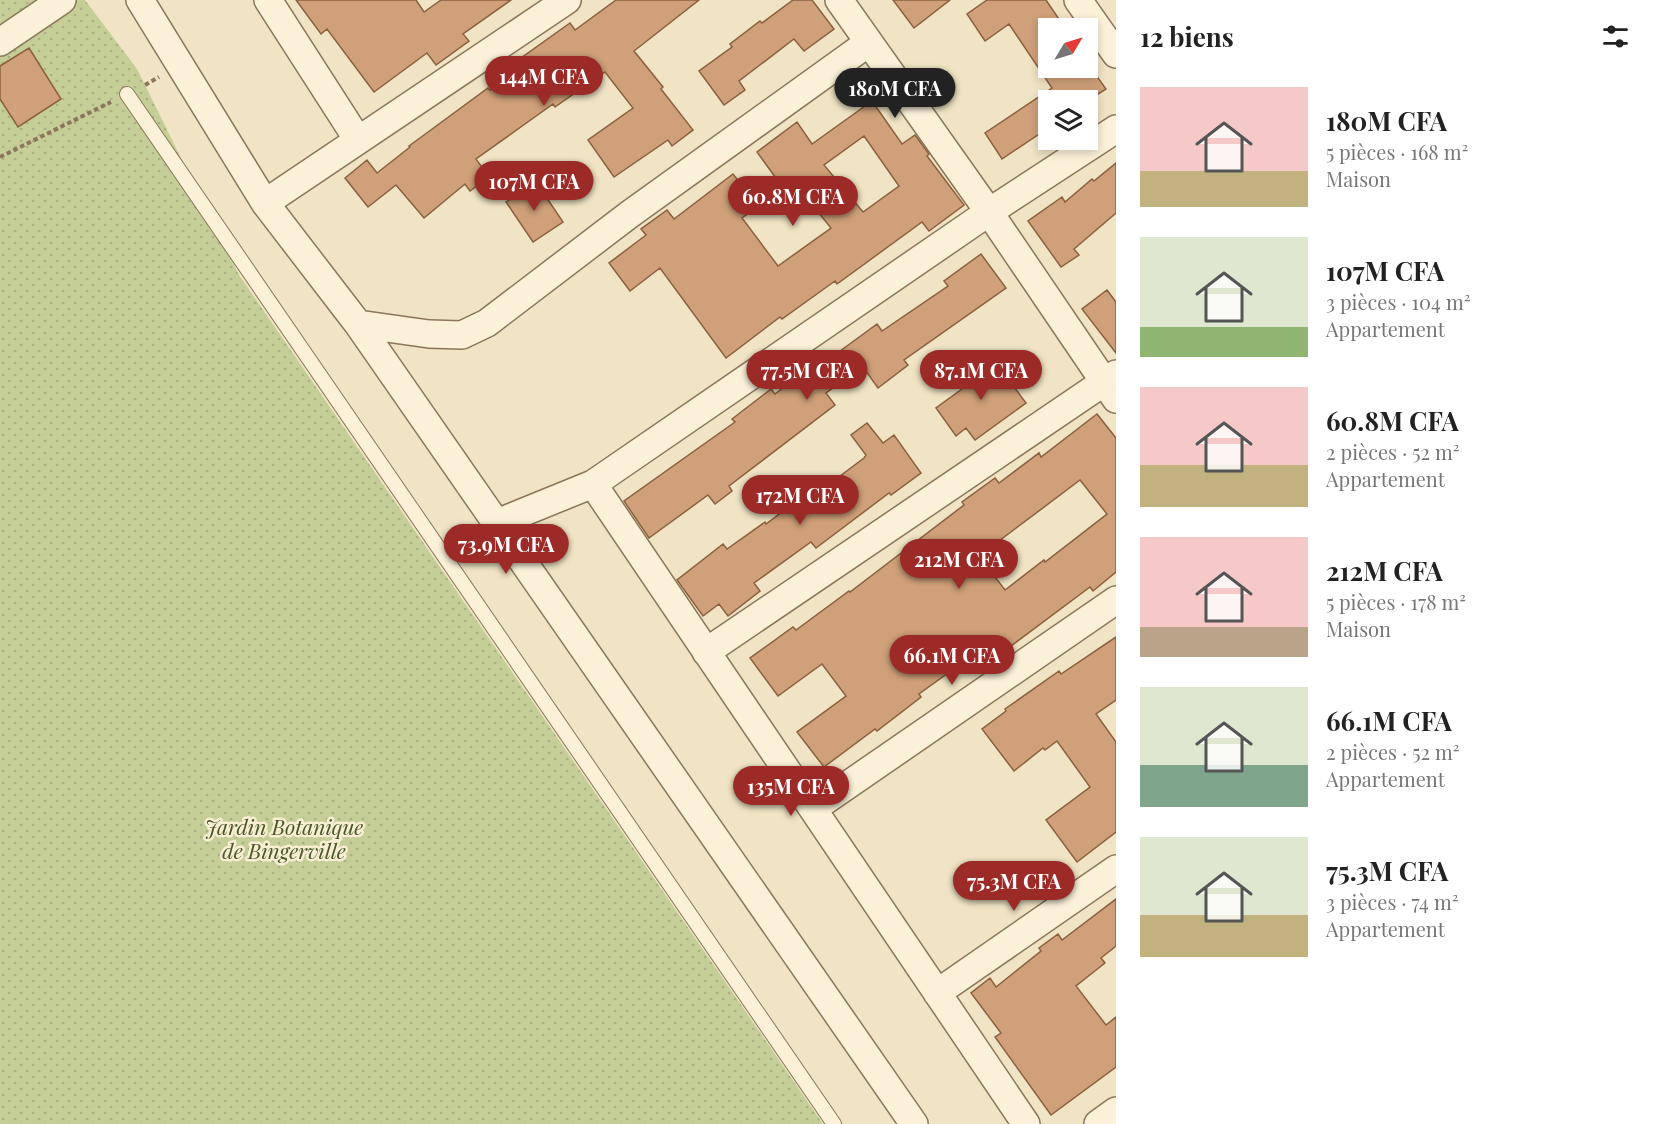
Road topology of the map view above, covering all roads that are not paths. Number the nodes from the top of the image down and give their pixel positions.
1 (62, 0) edge
2 (140, 0) edge
3 (268, 0) edge
4 (567, 0) edge
5 (839, 0) edge
6 (1078, 0) edge
7 (0, 42) edge
8 (868, 43) junction
9 (1116, 54) edge
10 (127, 94) road end
11 (1116, 129) edge
12 (358, 140) junction
13 (265, 203) junction
14 (989, 212) junction
15 (358, 324) junction
16 (1112, 385) edge
17 (593, 484) junction
18 (497, 523) junction
19 (1116, 600) edge
20 (706, 652) junction
21 (813, 809) junction
22 (1116, 869) edge
23 (937, 993) junction
24 (1116, 1111) edge
25 (834, 1124) edge
26 (914, 1124) edge
27 (1026, 1124) edge
28 (1098, 1124) edge

1 - 7 street
2 - 13 street
3 - 12 street
4 - 12 street
5 - 8 street
6 - 9 street
8 - 14 street
8 - 15 street
10 - 25 lane
11 - 14 street
12 - 13 street
13 - 15 street
14 - 16 street
14 - 17 street
15 - 18 street
16 - 20 street
17 - 18 street
17 - 20 street
18 - 26 street
19 - 21 street
20 - 21 street
21 - 23 street
22 - 23 street
23 - 27 street
24 - 28 street

